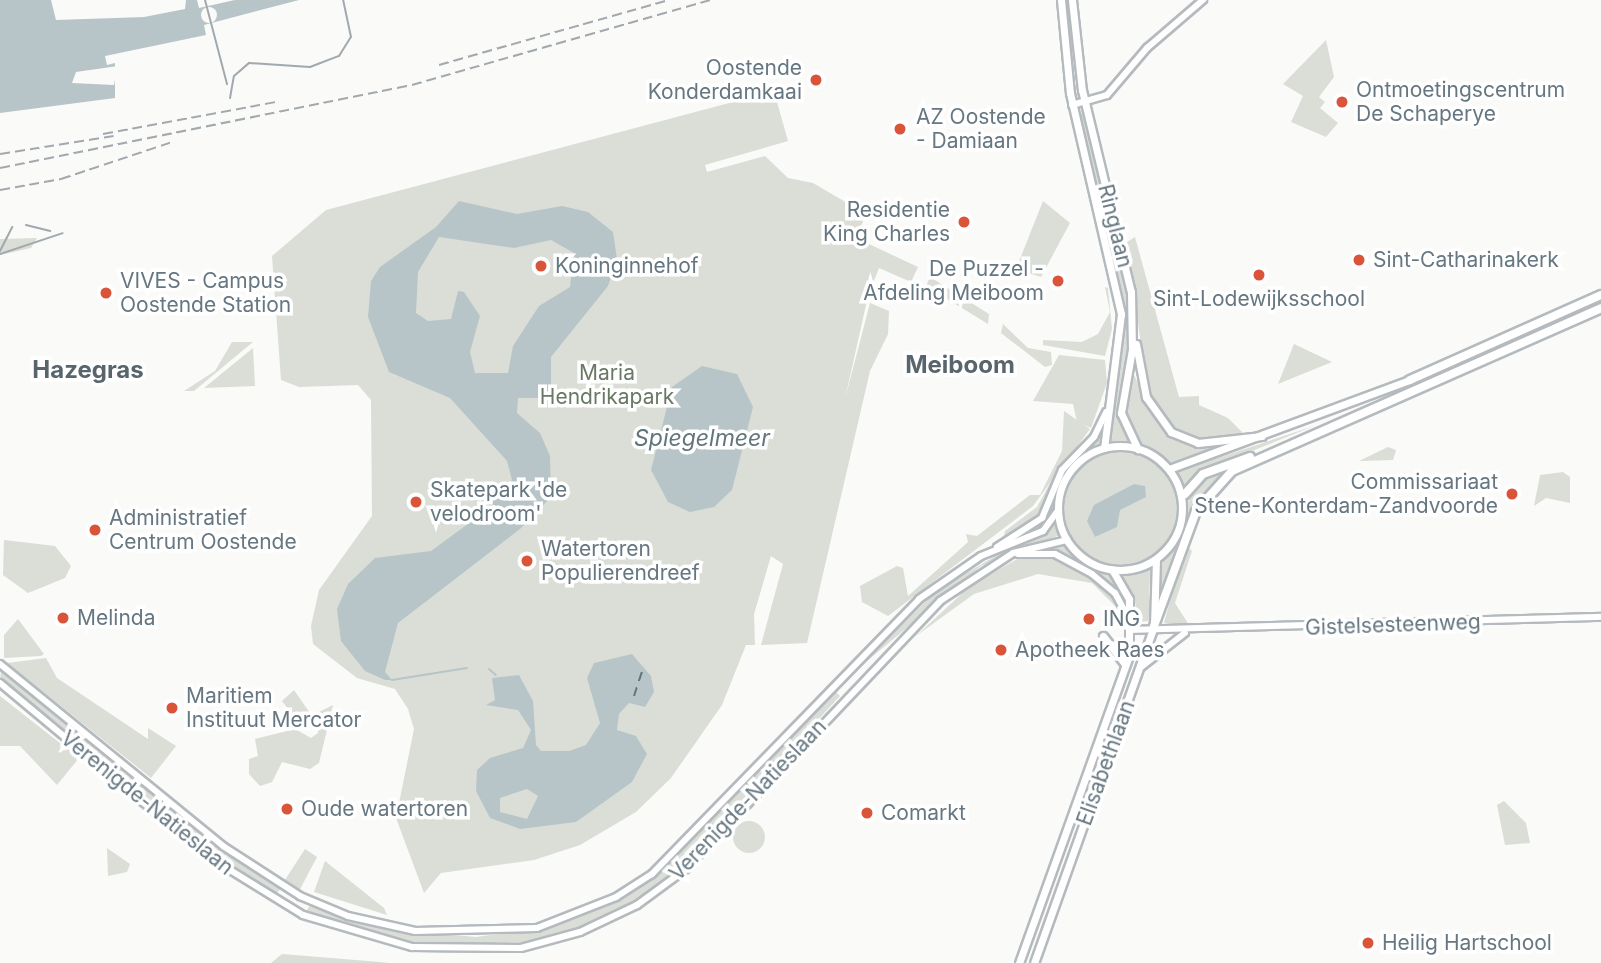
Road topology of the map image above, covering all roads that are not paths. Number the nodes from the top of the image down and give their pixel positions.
1 (1061, 0) edge
2 (1072, 0) edge
3 (1203, 0) edge
4 (1085, 102) junction
5 (1072, 105) junction
6 (1601, 295) edge
7 (1601, 308) edge
8 (1133, 328) junction
9 (1117, 380) junction
10 (1409, 380) joint
11 (1273, 435) junction
12 (1104, 448) junction
13 (1138, 449) junction
14 (1256, 456) junction
15 (1169, 469) junction
16 (1184, 498) junction
17 (1058, 510) junction
18 (1067, 540) junction
19 (1013, 553) junction
20 (981, 556) junction
21 (1156, 559) junction
22 (1112, 570) junction
23 (1601, 617) edge
24 (1153, 630) junction
25 (1186, 633) junction
26 (1132, 634) junction
27 (1103, 636) dead end
28 (0, 664) edge
29 (1126, 666) junction
30 (1140, 668) junction
31 (0, 683) edge
32 (1019, 963) edge
33 (1034, 963) edge

1 - 5 main road, Ringlaan
2 - 4 main road, Ringlaan
3 - 4 main road
4 - 5 main road
4 - 8 main road, Ringlaan
5 - 9 main road, Ringlaan
6 - 10 highway
7 - 14 highway
8 - 11 main road
8 - 13 main road, Ringlaan
9 - 12 main road, Ringlaan
9 - 20 main road
10 - 11 main road
11 - 15 main road
12 - 13 main road
12 - 17 main road
13 - 15 main road
14 - 16 highway
14 - 24 highway
15 - 16 main road
16 - 21 main road
17 - 18 main road
17 - 20 main road, Verenigde-Natieslaan
18 - 19 main road, Verenigde-Natieslaan
18 - 22 main road
19 - 26 main road
19 - 31 main road, Verenigde-Natieslaan
20 - 28 main road, Verenigde-Natieslaan
21 - 22 main road
21 - 24 main road, Elisabethlaan
22 - 26 main road, Elisabethlaan
23 - 25 main road, Gistelsesteenweg
24 - 25 main road, Gistelsesteenweg
24 - 26 main road
24 - 30 main road, Elisabethlaan
25 - 30 main road
26 - 29 main road, Elisabethlaan
27 - 29 main road
29 - 32 main road, Elisabethlaan
30 - 33 main road, Elisabethlaan

